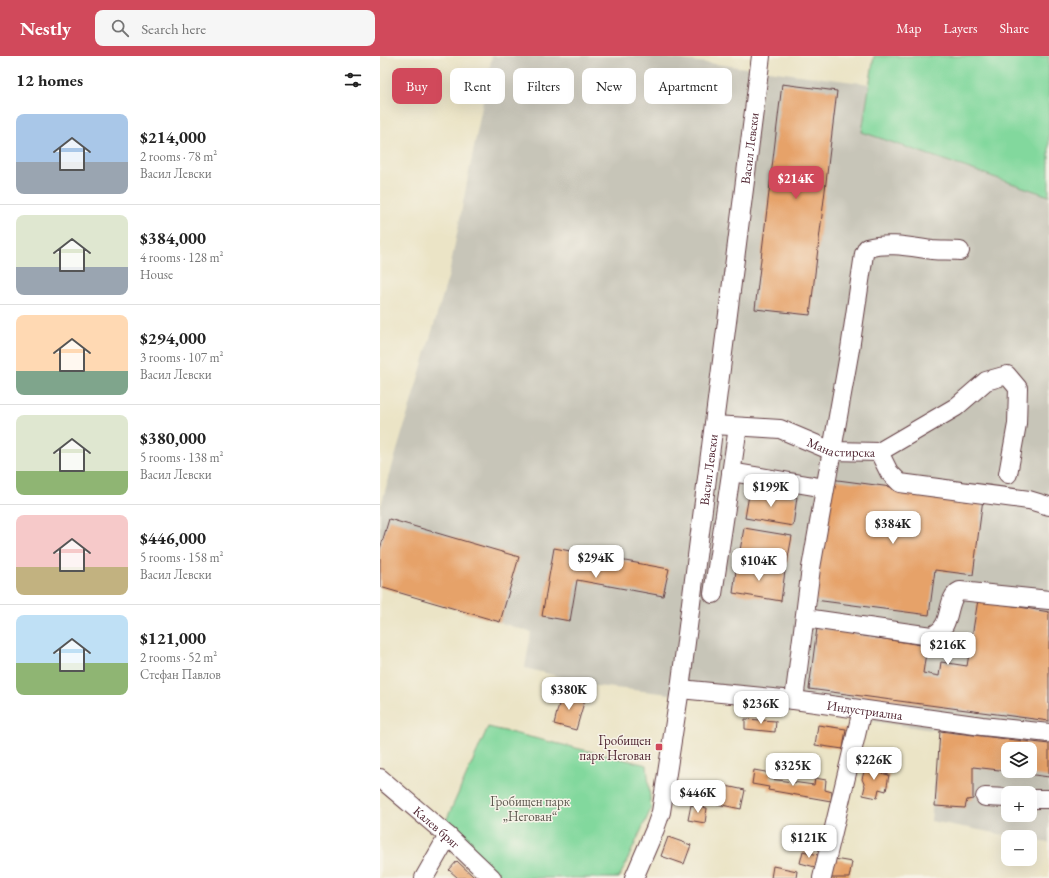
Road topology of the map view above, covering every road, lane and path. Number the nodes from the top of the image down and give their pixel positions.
1 (761, 56) edge
2 (960, 251) dead end
3 (714, 425) junction
4 (738, 427) junction
5 (832, 451) junction
6 (879, 452) junction
7 (731, 472) junction
8 (1008, 474) dead end
9 (825, 488) junction
10 (1049, 506) edge
11 (713, 594) dead end
12 (1049, 600) edge
13 (805, 618) junction
14 (680, 689) junction
15 (794, 700) junction
16 (862, 710) junction
17 (1049, 733) edge
18 (380, 778) edge
19 (985, 797) dead end
20 (1001, 798) edge
21 (1037, 799) edge
22 (1049, 799) edge
23 (448, 836) junction
24 (424, 878) edge
25 (492, 878) edge
26 (634, 878) edge
27 (822, 878) edge

1 - 3 street, Васил Левски
2 - 5 street
3 - 4 street, Манастирска
3 - 14 street, Васил Левски
4 - 5 street, Манастирска
4 - 7 street
5 - 6 street, Манастирска
5 - 9 street
6 - 8 street
6 - 10 street, Манастирска
7 - 9 street
7 - 11 street
9 - 13 street
12 - 13 street
13 - 15 street
14 - 15 street, Индустриална
14 - 26 street, Васил Левски
15 - 16 street, Индустриална
16 - 17 street, Индустриална
16 - 27 street
18 - 23 street, Калев бряг
19 - 20 street
21 - 22 street
23 - 24 street
23 - 25 street, Калев бряг

